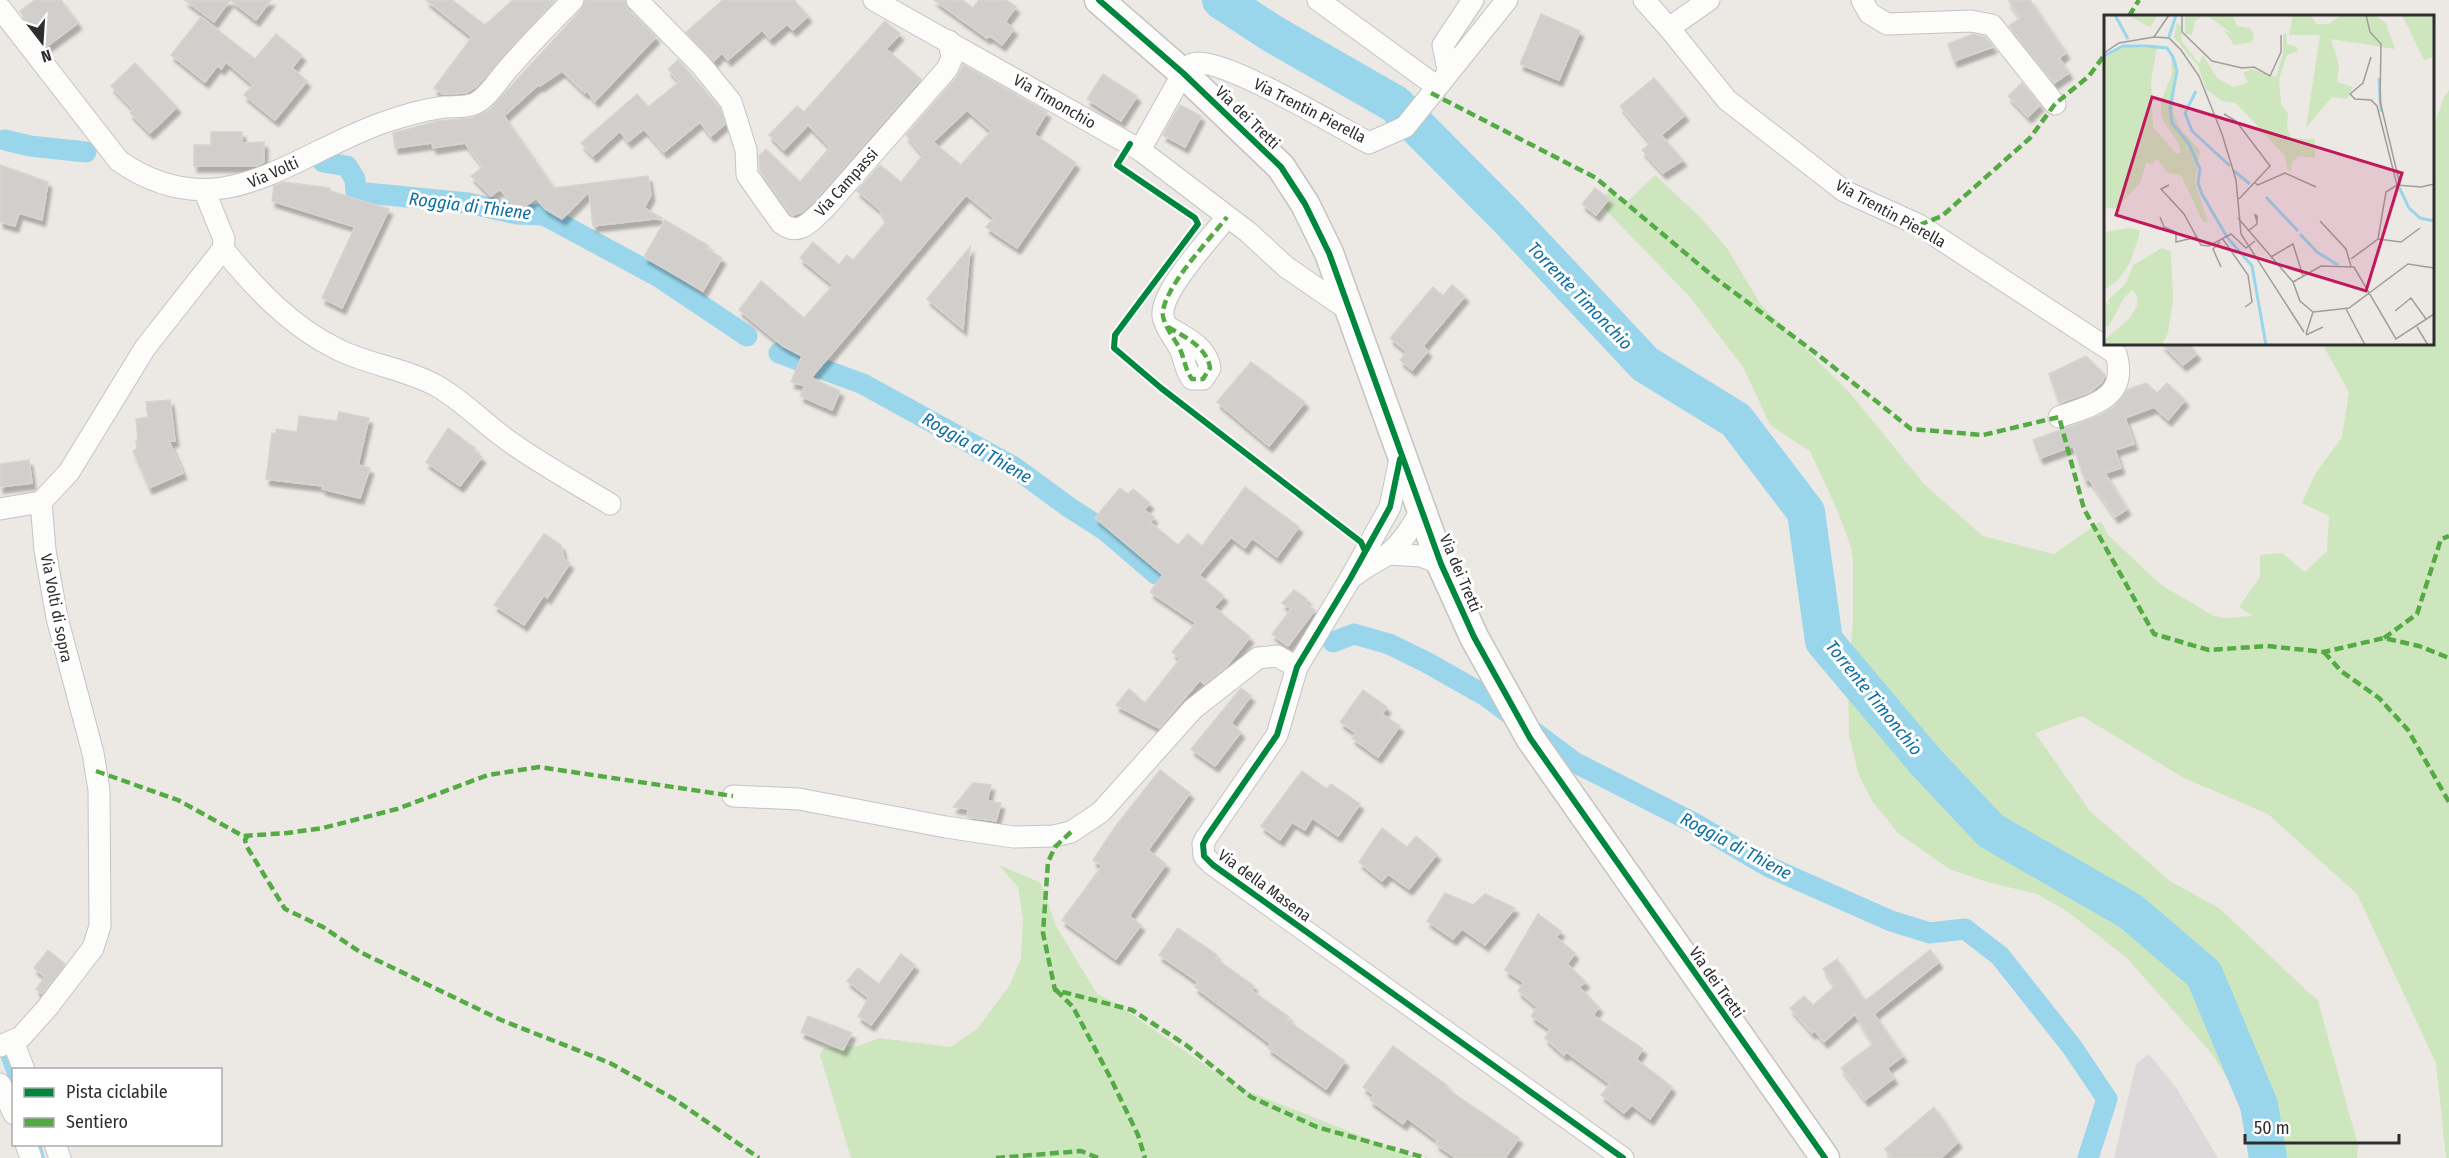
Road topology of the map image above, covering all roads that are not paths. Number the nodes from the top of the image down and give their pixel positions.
1 (573, 0) edge
2 (637, 0) edge
3 (874, 0) edge
4 (1099, 0) edge
5 (1318, 0) edge
6 (1473, 0) edge
7 (1507, 0) edge
8 (1644, 0) edge
9 (1709, 0) edge
10 (1862, 0) edge
11 (0, 8) edge
12 (1670, 28) junction
13 (949, 41) junction
14 (1183, 73) junction
15 (1437, 85) junction
16 (2055, 104) dead end
17 (1140, 150) junction
18 (204, 190) junction
19 (1227, 217) junction
20 (223, 249) junction
21 (1350, 311) junction
22 (1168, 327) dead end
23 (2059, 417) dead end
24 (1401, 454) junction
25 (41, 502) junction
26 (610, 504) dead end
27 (0, 509) edge
28 (1421, 512) junction
29 (1365, 551) junction
30 (1388, 554) junction
31 (1441, 564) junction
32 (1350, 579) junction
33 (1297, 667) junction
34 (733, 795) dead end
35 (7, 1044) edge
36 (23, 1068) edge
37 (0, 1084) edge
38 (12, 1110) edge
39 (1623, 1158) edge
40 (1825, 1158) edge

1 - 18 street, Via Volti
2 - 13 street, Via Campassi
3 - 13 street, Via Timonchio
4 - 14 street, Via dei Tretti
5 - 15 street
6 - 15 street
7 - 15 street, Via Trentin Pierella
8 - 12 street, Via Trentin Pierella
9 - 12 street
10 - 16 street
11 - 18 street, Via Volti
12 - 23 street, Via Trentin Pierella
13 - 17 street, Via Timonchio
14 - 15 street, Via Trentin Pierella
14 - 17 street
14 - 21 street, Via dei Tretti
17 - 19 street, Via Timonchio
18 - 20 street
19 - 21 street, Via Timonchio
19 - 22 street
20 - 25 street
20 - 26 street
21 - 24 street, Via dei Tretti
24 - 28 street, Via dei Tretti
24 - 29 street, Via della Masena
25 - 27 street
25 - 35 street, Via Volti di sopra
28 - 29 street, Via della Masena
28 - 30 street, Via della Masena
28 - 31 street, Via dei Tretti
29 - 32 street, Via della Masena
30 - 31 street
30 - 32 street, Via della Masena
31 - 40 street, Via dei Tretti
32 - 33 street, Via della Masena
33 - 34 street
33 - 39 street, Via della Masena
35 - 36 street
37 - 38 street

